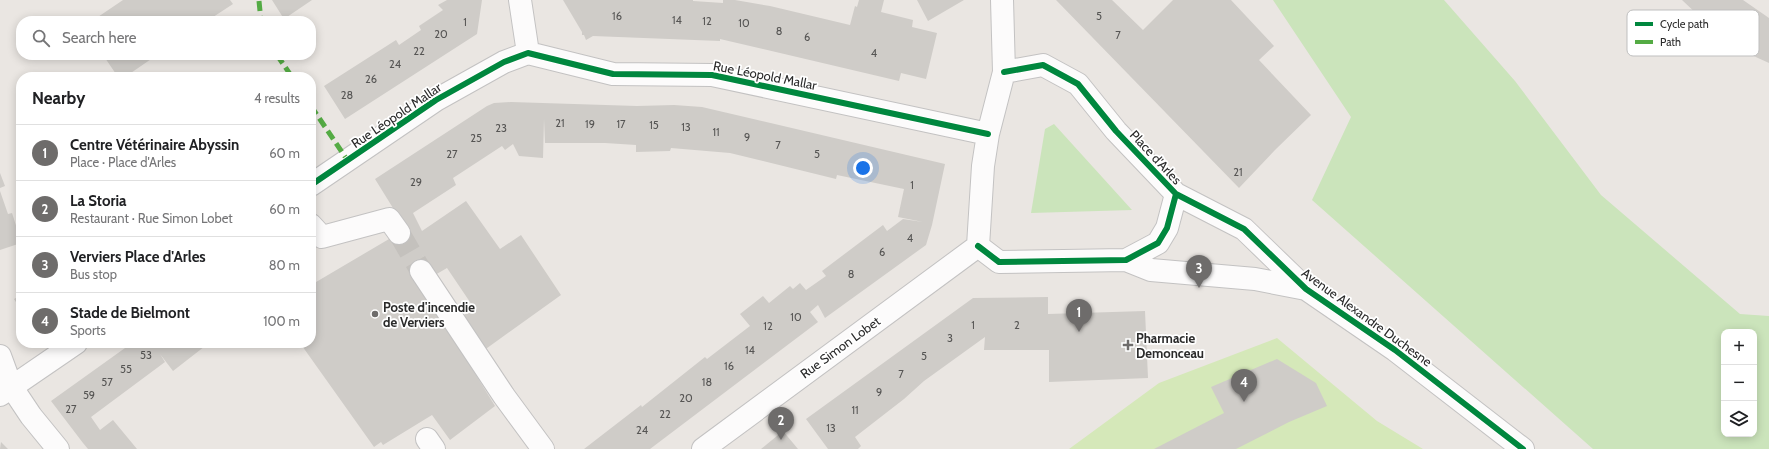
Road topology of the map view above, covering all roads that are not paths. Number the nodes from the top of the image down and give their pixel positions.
1 (520, 0) edge
2 (1002, 0) edge
3 (528, 52) junction
4 (1004, 72) junction
5 (988, 134) junction
6 (316, 182) edge
7 (1176, 194) junction
8 (316, 230) edge
9 (399, 233) tunnel mouth
10 (978, 246) junction
11 (1126, 260) junction
12 (421, 270) tunnel mouth
13 (1306, 289) junction
14 (69, 348) edge
15 (0, 356) edge
16 (6, 391) edge
17 (58, 449) edge
18 (543, 449) edge
19 (703, 449) edge
20 (1524, 449) edge

1 - 3 street
2 - 4 street
3 - 5 street, Rue Léopold Mallar
3 - 6 street, Rue Léopold Mallar
4 - 5 street
4 - 7 street, Place d'Arles
5 - 10 street
7 - 11 street, Place d'Arles
7 - 13 street, Avenue Alexandre Duchesne
8 - 9 street
10 - 11 street, Place d'Arles
10 - 19 street, Rue Simon Lobet
11 - 13 street, Avenue Alexandre Duchesne
12 - 18 street
13 - 20 street, Avenue Alexandre Duchesne
14 - 16 street
15 - 16 street
16 - 17 street

